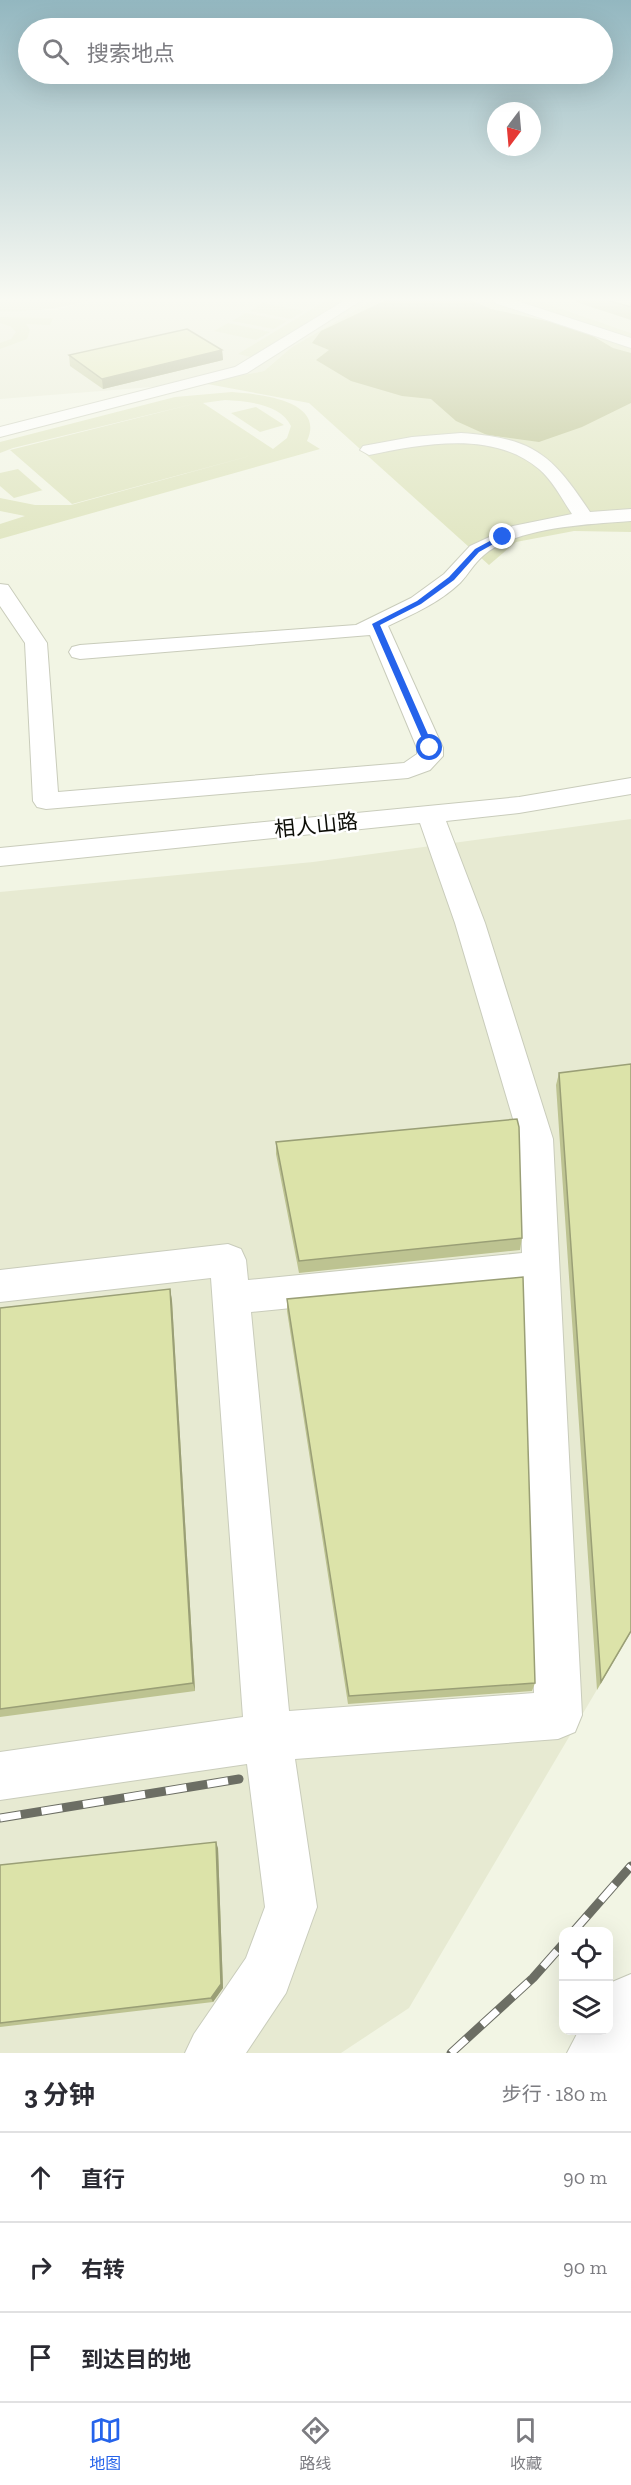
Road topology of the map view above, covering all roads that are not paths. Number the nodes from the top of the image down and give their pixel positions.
1 (137, 396) edge
2 (124, 399) junction
3 (32, 407) dead end
4 (0, 432) edge
5 (369, 450) dead end
6 (631, 515) edge
7 (584, 518) junction
8 (0, 590) edge
9 (376, 624) junction
10 (80, 652) dead end
11 (631, 786) edge
12 (430, 813) junction
13 (0, 857) edge
14 (541, 1267) junction
15 (0, 1286) edge
16 (231, 1298) junction
17 (268, 1737) junction
18 (0, 1776) edge
19 (631, 2001) edge
20 (213, 2053) edge
21 (595, 2053) edge

1 - 2 street
2 - 3 street
2 - 4 street
5 - 7 street
6 - 7 street
7 - 9 street
8 - 9 street
9 - 10 street
11 - 12 street, 相人山路
12 - 13 street, 相人山路
12 - 14 street
14 - 16 street
14 - 17 street
15 - 16 street
16 - 17 street
17 - 18 street
17 - 20 street
19 - 21 street

